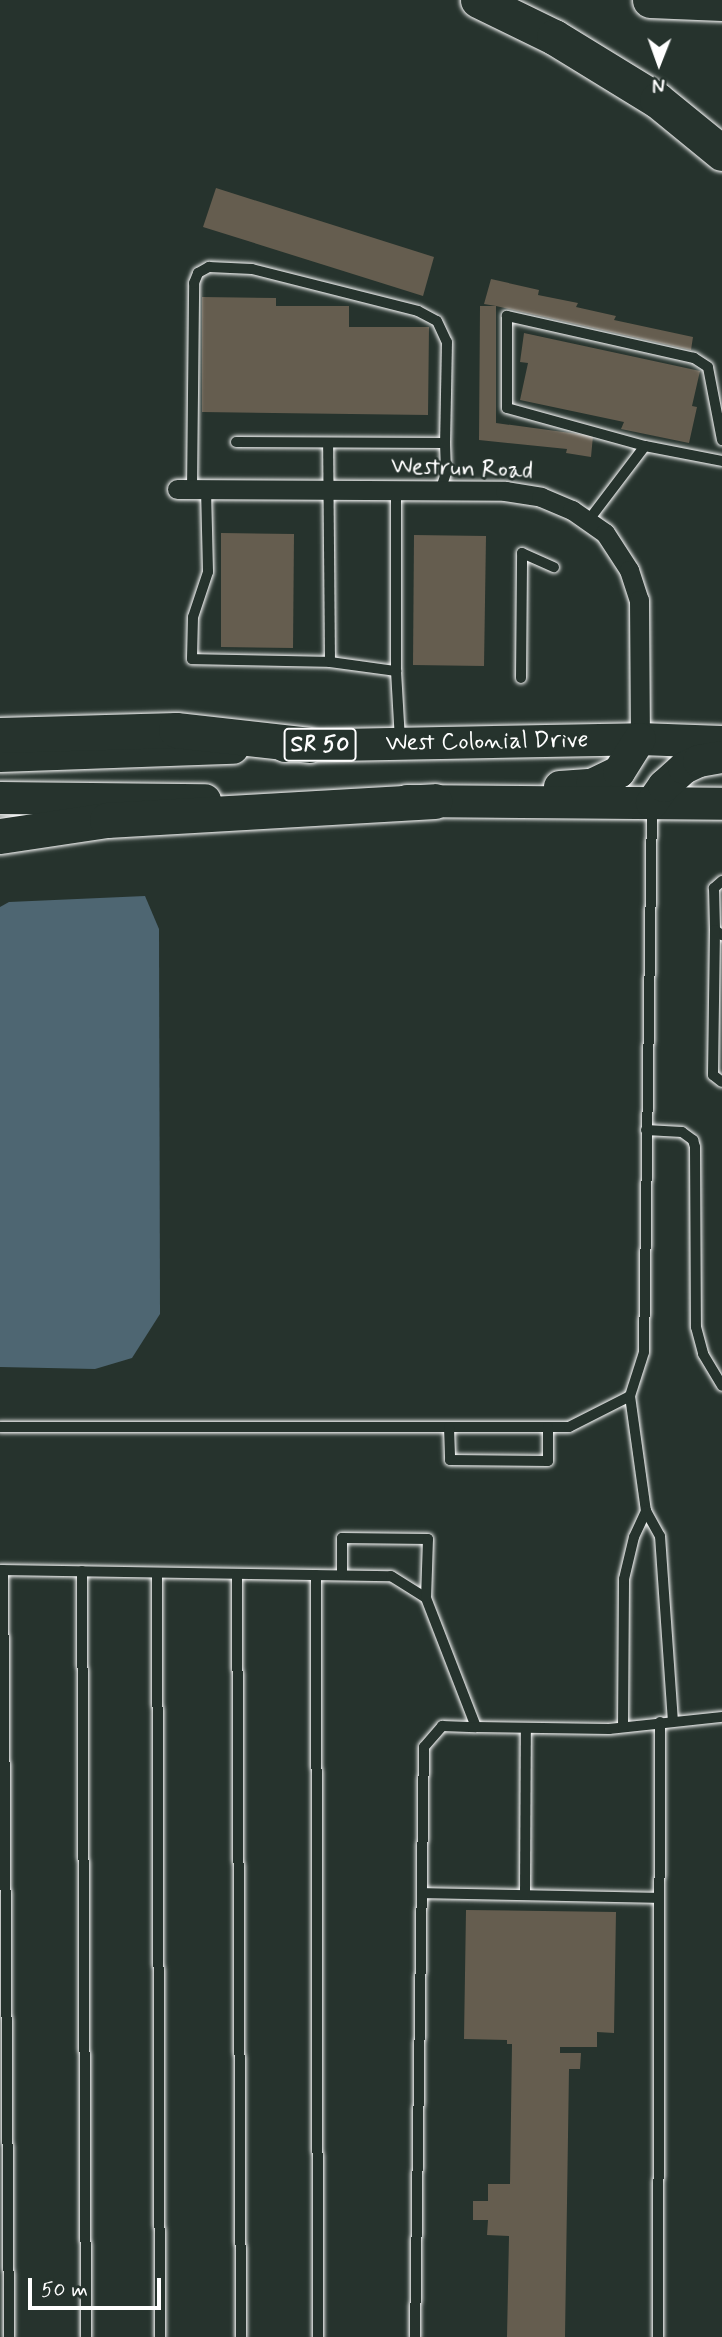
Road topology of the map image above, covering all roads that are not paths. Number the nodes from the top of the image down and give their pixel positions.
1 (478, 0) edge
2 (650, 0) edge
3 (722, 3) edge
4 (722, 153) edge
5 (722, 440) edge
6 (236, 442) dead end
7 (328, 443) junction
8 (445, 443) junction
9 (645, 446) junction
10 (722, 461) edge
11 (192, 489) junction
12 (328, 490) junction
13 (396, 491) junction
14 (440, 491) junction
15 (588, 521) junction
16 (554, 567) dead end
17 (330, 662) junction
18 (396, 671) junction
19 (520, 678) dead end
20 (0, 735) edge
21 (640, 739) junction
22 (722, 742) edge
23 (400, 744) junction
24 (309, 745) junction
25 (0, 756) edge
26 (722, 757) edge
27 (0, 798) edge
28 (433, 801) junction
29 (652, 803) junction
30 (722, 804) edge
31 (0, 836) edge
32 (722, 881) edge
33 (718, 933) edge
34 (722, 1082) edge
35 (646, 1130) junction
36 (722, 1386) edge
37 (630, 1396) junction
38 (0, 1427) edge
39 (449, 1427) junction
40 (548, 1427) junction
41 (646, 1511) junction
42 (1, 1570) edge
43 (82, 1571) junction
44 (157, 1573) junction
45 (237, 1574) junction
46 (316, 1575) junction
47 (342, 1575) junction
48 (426, 1598) junction
49 (722, 1717) edge
50 (673, 1720) junction
51 (660, 1722) junction
52 (476, 1727) junction
53 (623, 1727) junction
54 (526, 1728) junction
55 (423, 1893) junction
56 (525, 1895) junction
57 (659, 1898) junction
58 (9, 2337) edge
59 (86, 2337) edge
60 (160, 2337) edge
61 (241, 2337) edge
62 (318, 2337) edge
63 (415, 2337) edge
64 (658, 2337) edge

1 - 4 highway
2 - 3 highway
5 - 9 lane
6 - 7 lane
7 - 8 lane
7 - 12 lane
8 - 11 lane
8 - 14 lane
9 - 10 lane
9 - 15 lane
11 - 12 street, Westrun Road
11 - 17 lane
12 - 13 street, Westrun Road
12 - 17 lane
13 - 14 street, Westrun Road
13 - 18 lane
14 - 15 street, Westrun Road
15 - 21 street, Westrun Road
16 - 19 lane
17 - 18 lane
18 - 23 lane
20 - 24 highway
21 - 22 highway, West Colonial Drive / SR 50
21 - 23 highway, West Colonial Drive / SR 50
21 - 28 highway
23 - 24 highway, West Colonial Drive / SR 50
24 - 25 highway, West Colonial Drive / SR 50
26 - 29 highway
27 - 28 highway, SR 50
28 - 29 highway, SR 50
28 - 31 highway
29 - 30 highway, SR 50
29 - 35 lane
32 - 33 lane
33 - 34 lane
35 - 36 lane
35 - 37 lane
37 - 40 lane
37 - 41 lane
38 - 39 lane
39 - 40 lane
39 - 40 lane
41 - 50 lane
41 - 53 lane
42 - 43 lane
42 - 58 lane
43 - 44 lane
43 - 59 lane
44 - 45 lane
44 - 60 lane
45 - 46 lane
45 - 61 lane
46 - 47 lane
46 - 62 lane
47 - 48 lane
47 - 48 lane
48 - 52 lane
49 - 50 lane
50 - 51 lane
51 - 53 lane
51 - 57 lane
52 - 54 lane
52 - 55 lane
53 - 54 lane
54 - 56 lane
55 - 56 lane
55 - 63 lane
56 - 57 lane
57 - 64 lane

